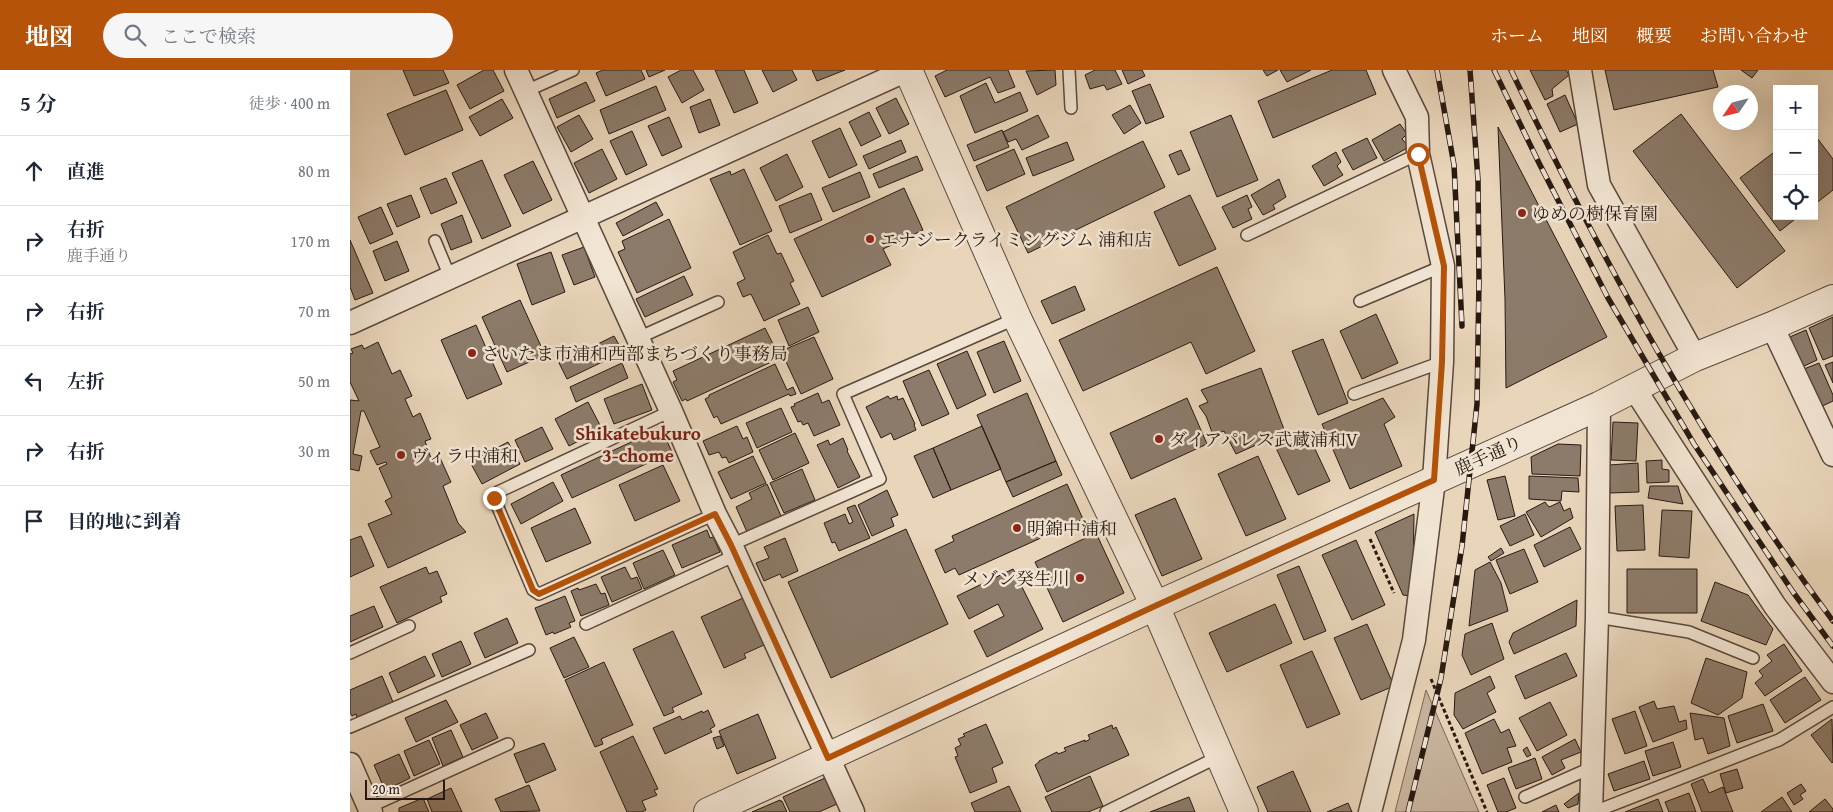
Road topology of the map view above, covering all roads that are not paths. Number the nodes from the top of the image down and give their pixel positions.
1 (516, 70) edge
2 (574, 70) edge
3 (908, 70) edge
4 (1070, 70) edge
5 (1394, 70) edge
6 (1580, 70) edge
7 (526, 91) junction
8 (1071, 108) dead end
9 (1418, 154) junction
10 (583, 217) junction
11 (1247, 235) dead end
12 (435, 240) dead end
13 (1444, 266) junction
14 (450, 277) junction
15 (1833, 299) edge
16 (1360, 301) dead end
17 (718, 302) dead end
18 (1017, 318) junction
19 (350, 323) edge
20 (1772, 326) junction
21 (638, 338) junction
22 (1695, 357) junction
23 (1442, 362) junction
24 (1634, 388) junction
25 (1354, 394) dead end
26 (1599, 406) junction
27 (671, 411) junction
28 (1833, 455) edge
29 (1434, 480) junction
30 (715, 514) junction
31 (734, 550) junction
32 (1155, 606) junction
33 (1596, 617) junction
34 (586, 624) dead end
35 (410, 626) dead end
36 (529, 650) dead end
37 (350, 653) edge
38 (1753, 658) dead end
39 (1833, 682) edge
40 (1833, 707) edge
41 (350, 727) edge
42 (508, 744) dead end
43 (1220, 756) junction
44 (828, 758) junction
45 (350, 764) edge
46 (1593, 767) junction
47 (1525, 797) dead end
48 (370, 810) edge
49 (708, 812) edge
50 (853, 812) edge
51 (1106, 812) edge
52 (1244, 812) edge
53 (1370, 812) edge
54 (1593, 812) edge

1 - 7 street
2 - 7 lane
3 - 10 street
3 - 18 street
4 - 8 lane
5 - 9 street
6 - 22 street
7 - 10 street
9 - 11 lane
9 - 13 street
10 - 14 street
10 - 21 street
12 - 14 lane
13 - 16 lane
13 - 23 street
14 - 19 street
15 - 20 street, 鹿手通り
17 - 21 lane
18 - 31 lane
18 - 32 street
20 - 22 street, 鹿手通り
20 - 28 street
21 - 27 street
22 - 24 street, 鹿手通り
23 - 25 lane
23 - 29 street
24 - 26 street, 鹿手通り
24 - 39 street
26 - 29 street, 鹿手通り
26 - 33 street
27 - 30 street
27 - 30 lane
29 - 32 street, 鹿手通り
29 - 53 street
30 - 31 street
31 - 34 lane
31 - 44 street
32 - 43 street
32 - 44 street, 鹿手通り
33 - 38 lane
33 - 46 street
35 - 37 lane
36 - 41 lane
40 - 54 lane
42 - 48 lane
43 - 51 lane
43 - 52 street
44 - 49 street, 鹿手通り
44 - 50 street
45 - 48 street
46 - 47 lane
46 - 54 street

